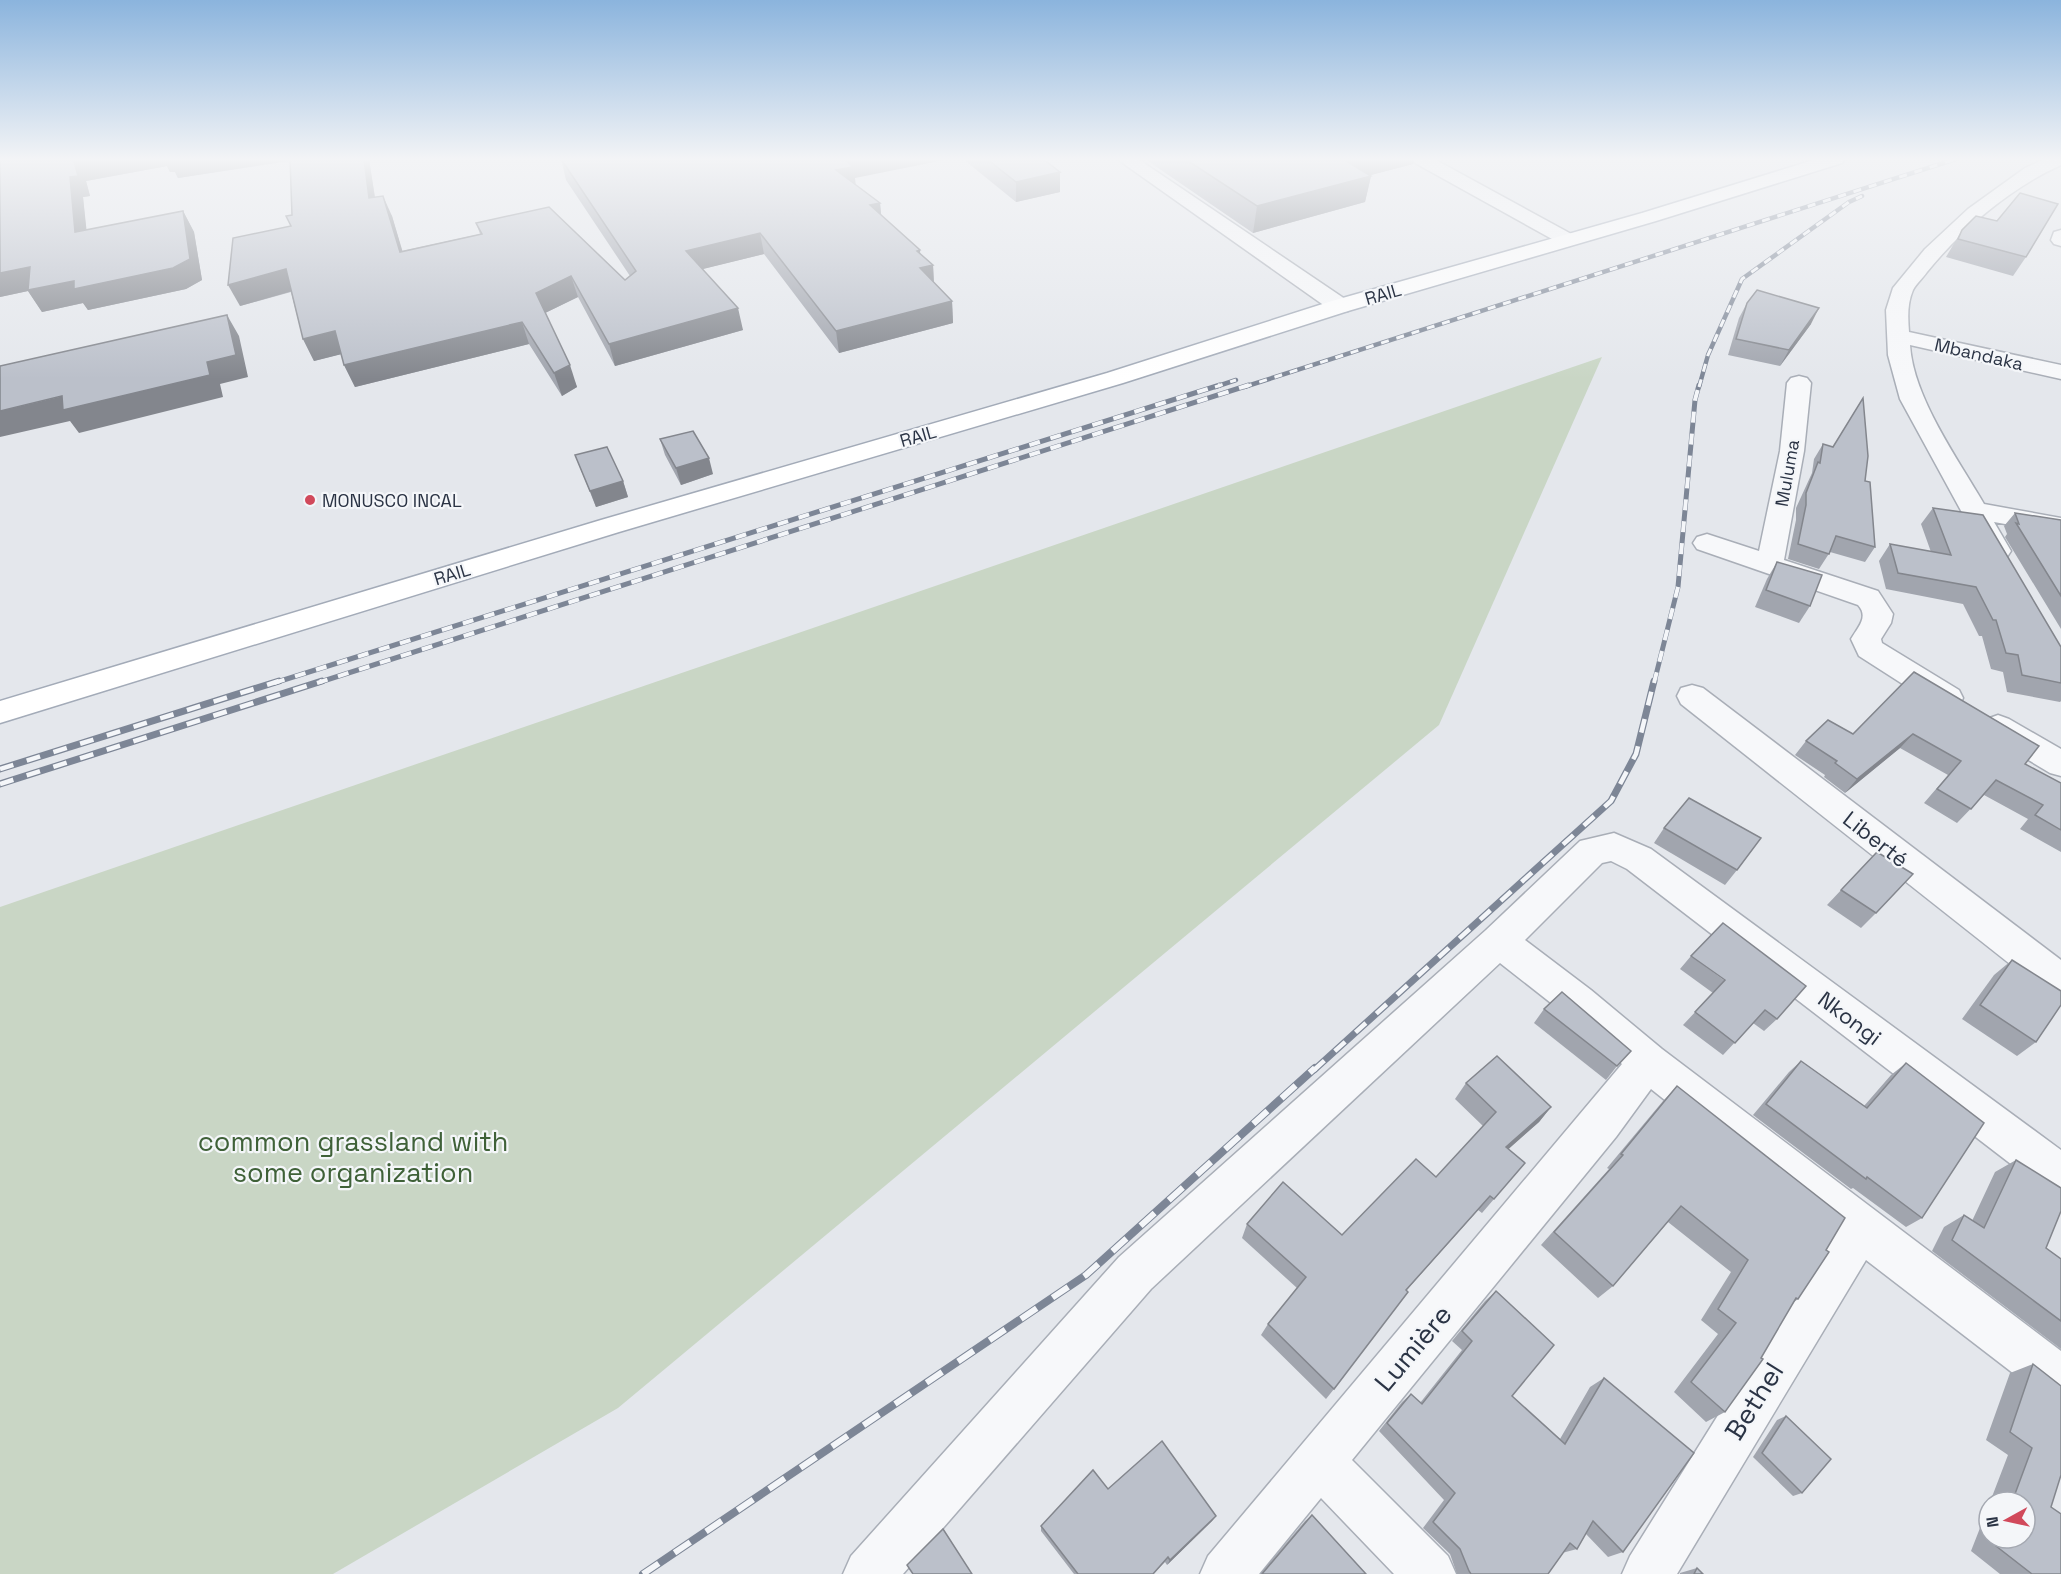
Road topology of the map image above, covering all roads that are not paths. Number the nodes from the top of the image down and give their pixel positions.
1 (1233, 232) edge
2 (1554, 232) edge
3 (1593, 232) edge
4 (1954, 232) edge
5 (1568, 240) junction
6 (1340, 306) junction
7 (1898, 336) junction
8 (2061, 372) edge
9 (1799, 383) dead end
10 (1972, 510) junction
11 (2061, 526) edge
12 (1707, 543) dead end
13 (1770, 563) junction
14 (2008, 569) edge
15 (1692, 696) dead end
16 (0, 712) edge
17 (2061, 764) edge
18 (1499, 941) junction
19 (2061, 982) edge
20 (1648, 1062) junction
21 (2061, 1176) edge
22 (1860, 1228) junction
23 (2061, 1380) edge
24 (1319, 1461) junction
25 (869, 1574) edge
26 (1226, 1574) edge
27 (1430, 1574) edge
28 (1648, 1574) edge

1 - 6 street
2 - 5 street
3 - 5 main road, RAIL
4 - 7 street
5 - 6 main road, RAIL
6 - 16 main road, RAIL
7 - 8 street, Mbandaka
7 - 10 street
9 - 13 street, Muluma
10 - 11 street
10 - 14 street
12 - 13 street
13 - 17 street
15 - 19 street, Liberté
18 - 20 street
18 - 21 street, Nkongi
18 - 25 street, Nkongi
20 - 22 street
20 - 24 street, Lumière
22 - 23 street
22 - 28 street, Bethel
24 - 26 street, Lumière
24 - 27 street

